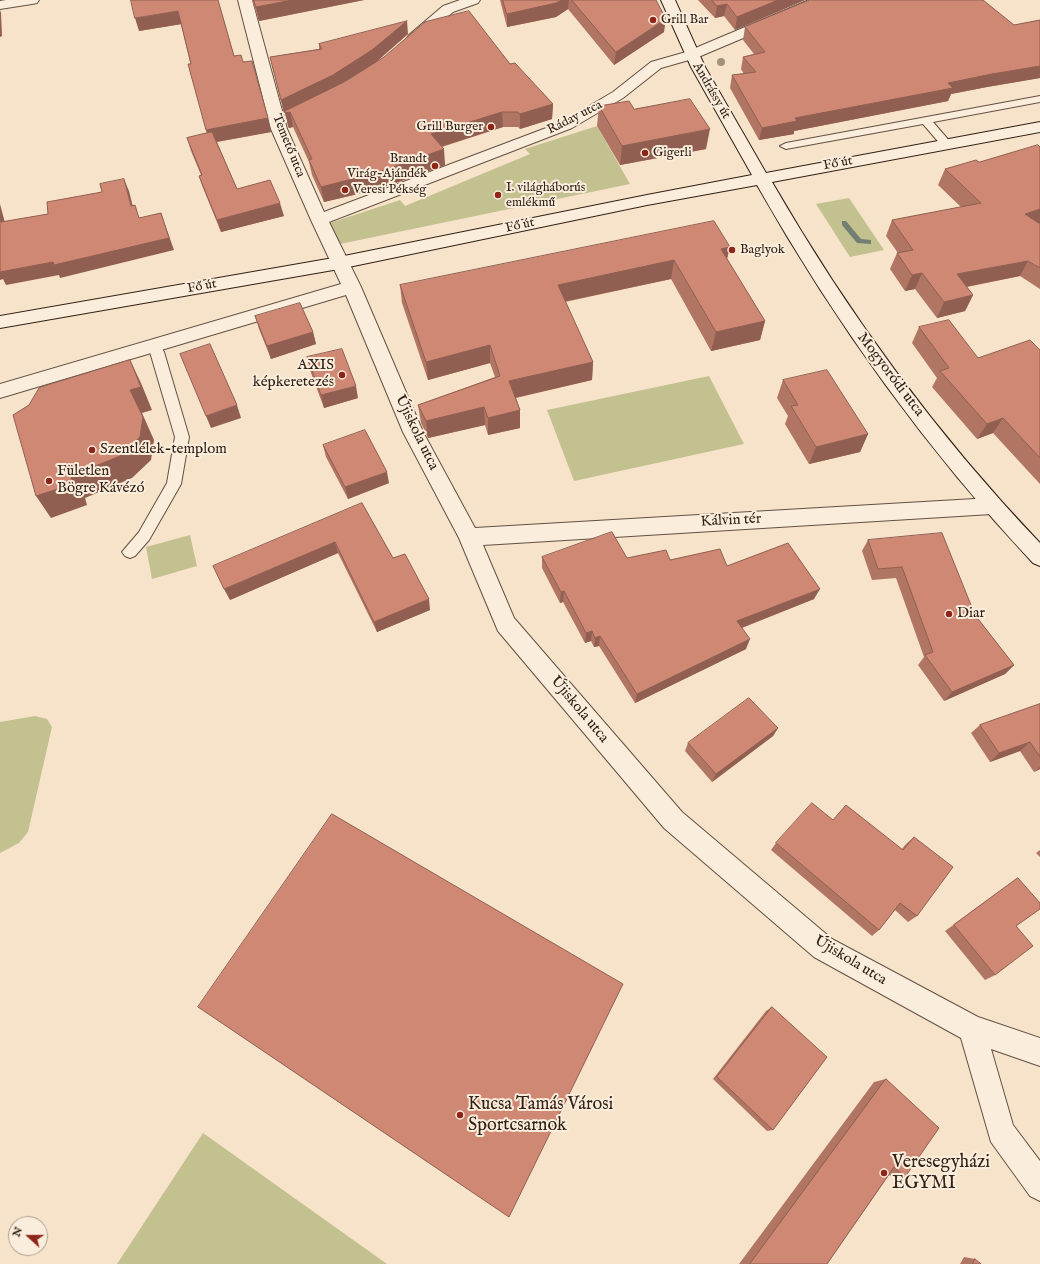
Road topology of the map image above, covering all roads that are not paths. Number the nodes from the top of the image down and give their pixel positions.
1 (32, 0) edge
2 (245, 0) edge
3 (473, 0) edge
4 (668, 0) edge
5 (821, 0) edge
6 (0, 5) edge
7 (404, 47) edge
8 (691, 55) junction
9 (1040, 99) edge
10 (291, 117) edge
11 (925, 119) junction
12 (277, 124) junction
13 (1040, 127) edge
14 (946, 144) junction
15 (786, 146) dead end
16 (761, 178) junction
17 (319, 220) junction
18 (339, 263) junction
19 (352, 287) junction
20 (0, 322) edge
21 (153, 345) junction
22 (0, 391) edge
23 (992, 506) junction
24 (470, 537) junction
25 (130, 552) dead end
26 (1040, 557) edge
27 (972, 1029) junction
28 (1040, 1052) edge
29 (1040, 1186) edge

1 - 6 street
2 - 12 street, Temető utca
3 - 7 street
4 - 8 street, Andrássy út
5 - 8 street, Ráday utca
8 - 16 street, Andrássy út
8 - 17 street, Ráday utca
9 - 11 lane
10 - 12 street
11 - 14 lane
11 - 15 lane
12 - 17 street, Temető utca
13 - 14 street, Fő út
14 - 16 street, Fő út
16 - 18 street, Fő út
16 - 23 street, Mogyoródi utca
17 - 18 street, Temető utca
18 - 19 street, Újiskola utca
18 - 20 street, Fő út
19 - 21 street
19 - 24 street, Újiskola utca
21 - 22 street
21 - 25 lane
23 - 24 street, Kálvin tér
23 - 26 street, Mogyoródi utca
24 - 27 street, Újiskola utca
27 - 28 street, Újiskola utca
27 - 29 street

